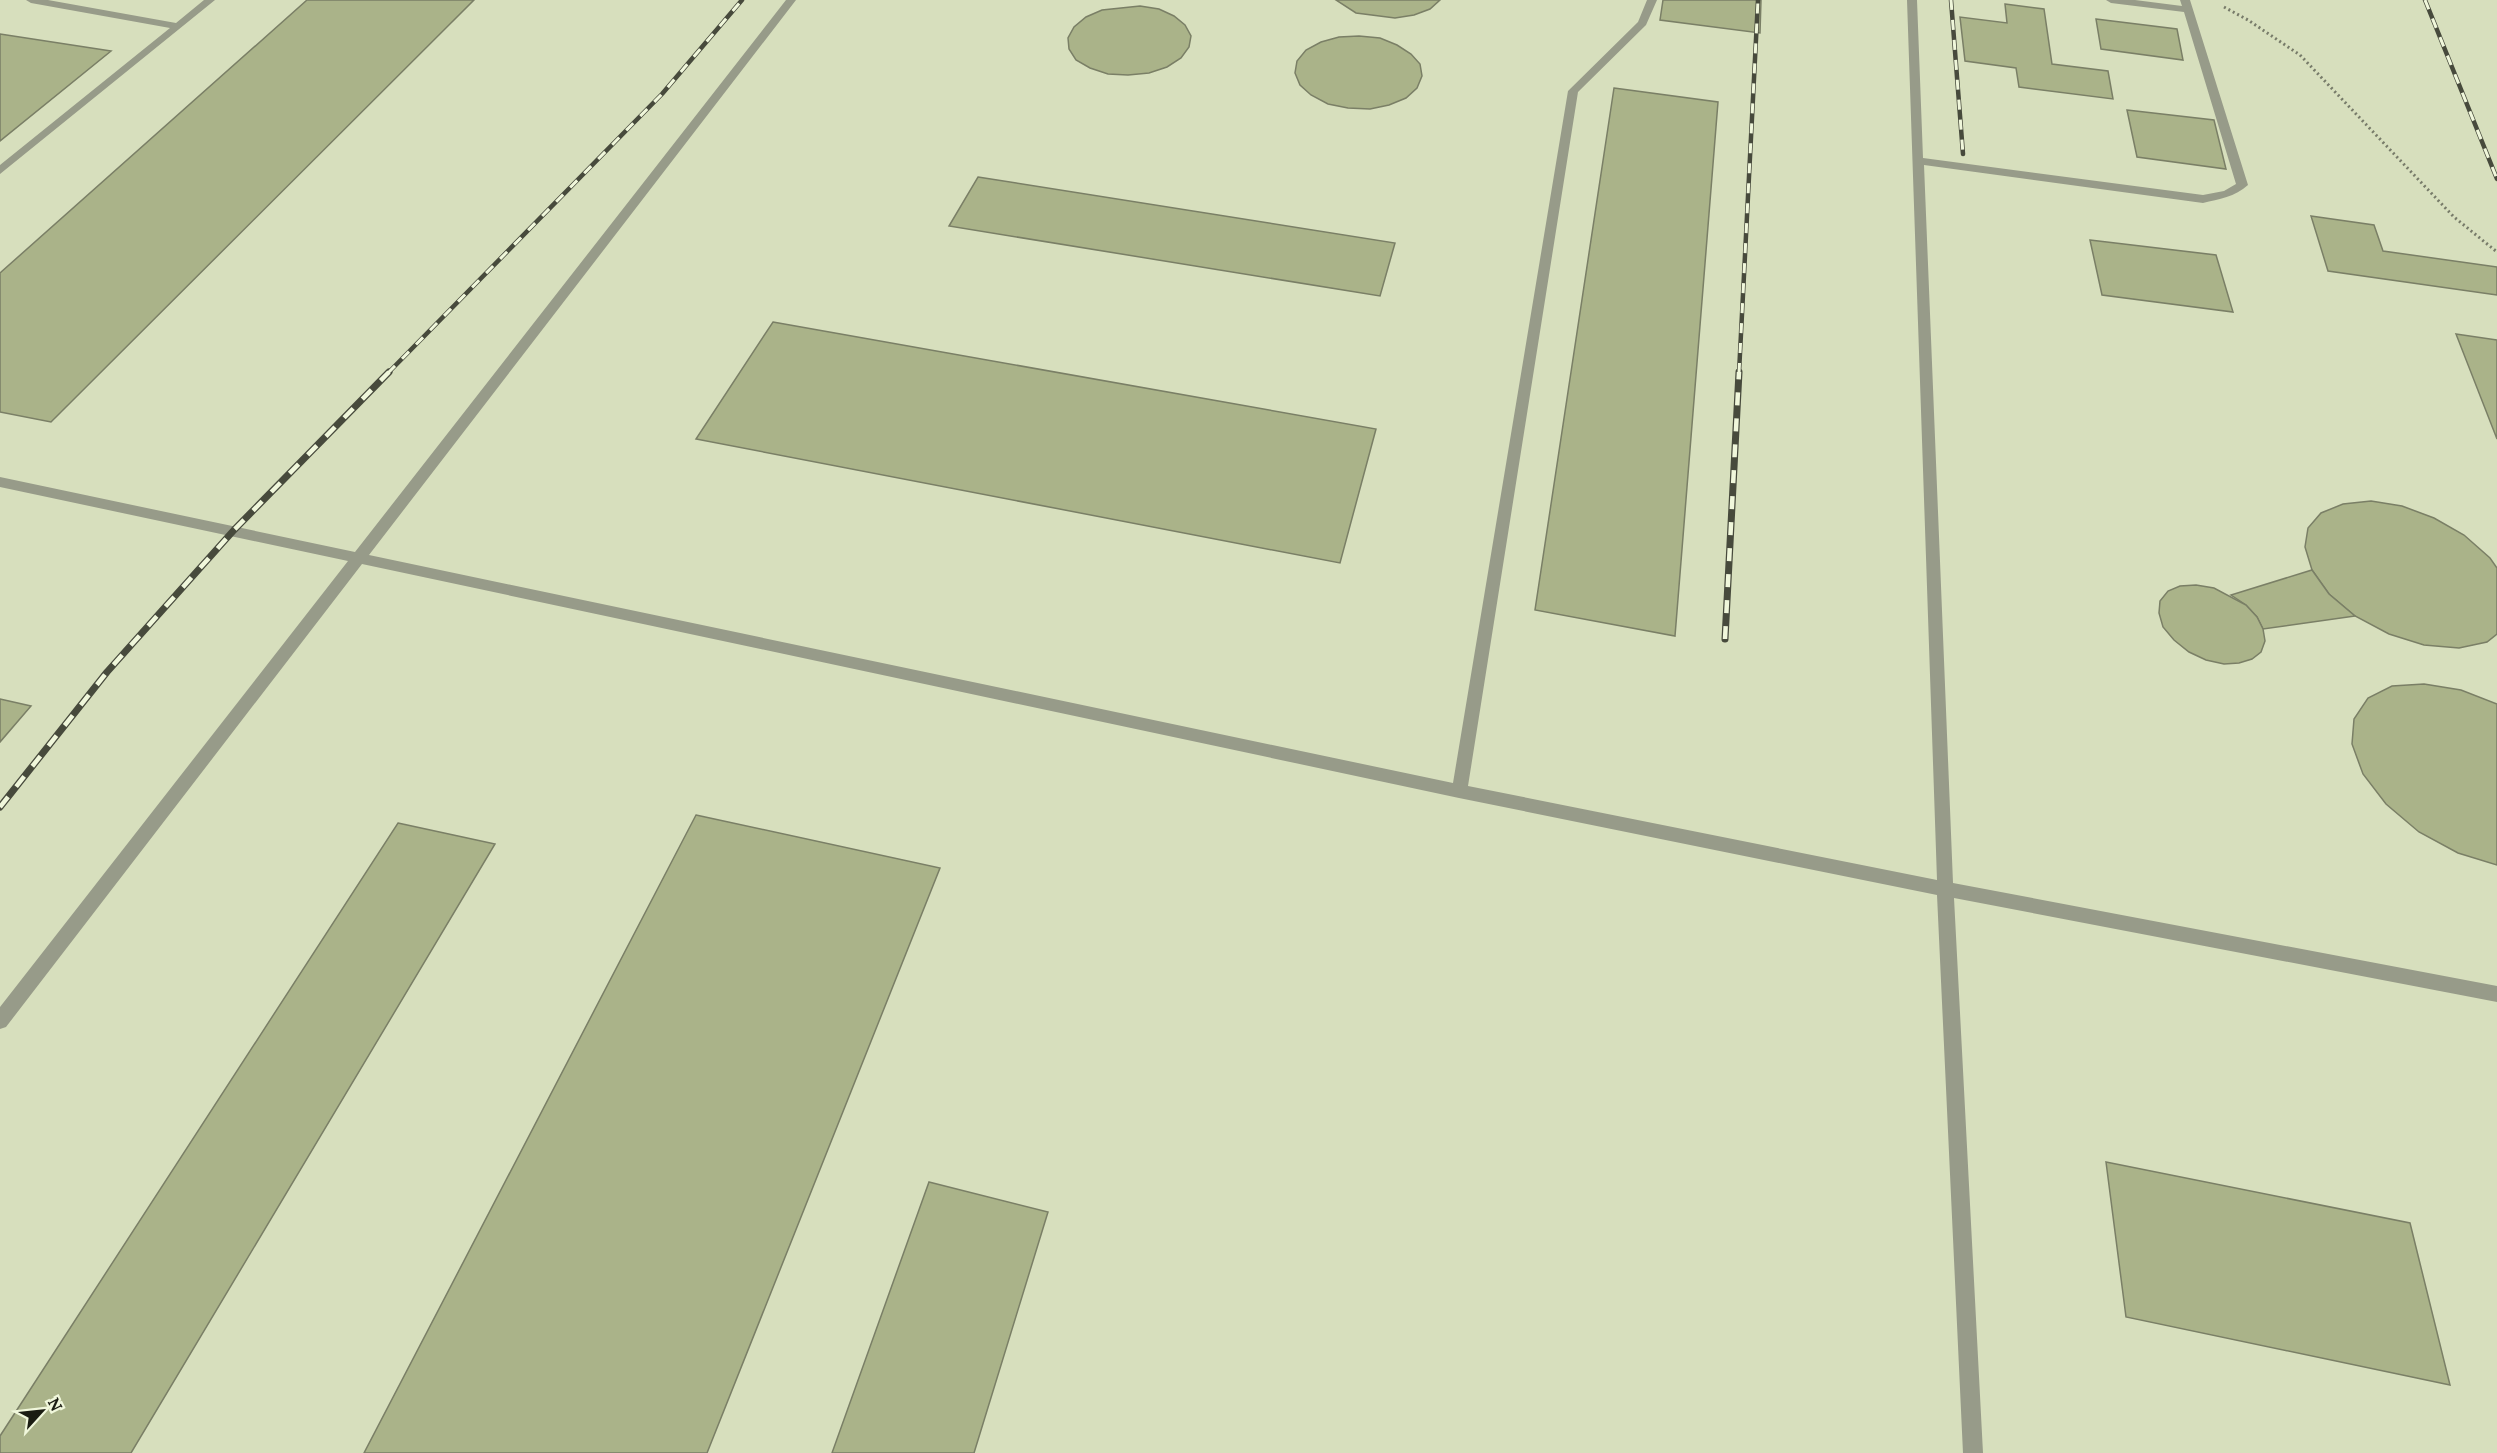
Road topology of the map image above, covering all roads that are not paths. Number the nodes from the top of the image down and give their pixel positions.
1 (30, 0) edge
2 (210, 0) edge
3 (791, 0) edge
4 (1652, 0) edge
5 (1912, 0) edge
6 (2110, 0) edge
7 (2186, 4) edge
8 (178, 26) junction
9 (1918, 161) junction
10 (0, 171) edge
11 (0, 482) edge
12 (361, 558) junction
13 (1460, 791) junction
14 (1945, 889) junction
15 (2497, 994) edge
16 (0, 1021) edge
17 (1973, 1453) edge

1 - 8 lane
2 - 8 lane
3 - 12 lane
4 - 13 lane
5 - 9 lane
6 - 7 lane
7 - 9 lane
8 - 10 lane
9 - 14 lane
11 - 12 lane
12 - 13 lane
12 - 16 lane
13 - 14 lane
14 - 15 lane
14 - 17 lane

